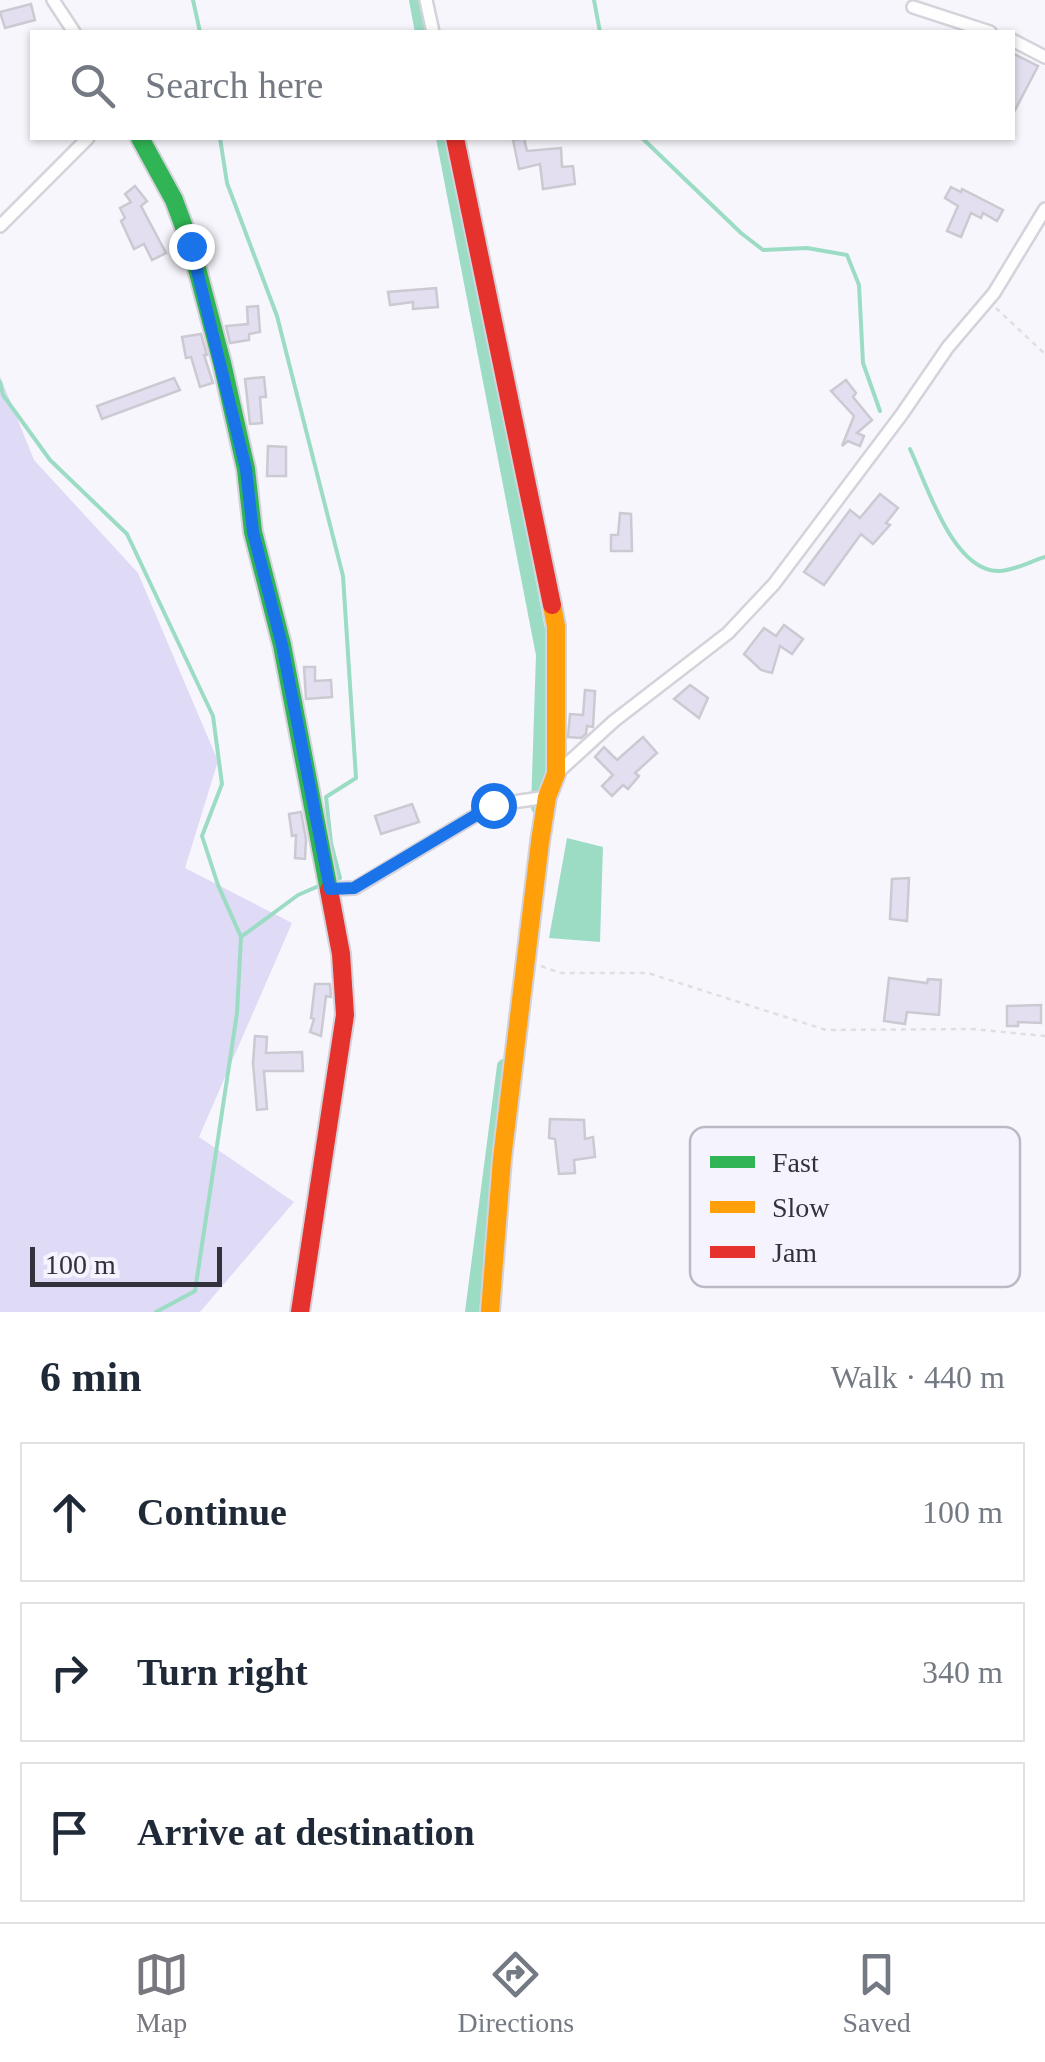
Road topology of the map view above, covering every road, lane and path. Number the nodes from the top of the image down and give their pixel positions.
1 (53, 0) edge
2 (426, 0) edge
3 (913, 6) dead end
4 (73, 30) edge
5 (433, 30) edge
6 (984, 30) edge
7 (1015, 42) edge
8 (1045, 57) edge
9 (86, 140) edge
10 (141, 140) edge
11 (455, 140) edge
12 (1045, 209) edge
13 (0, 226) edge
14 (988, 300) junction
15 (1045, 354) edge
16 (556, 774) junction
17 (547, 797) junction
18 (330, 889) junction
19 (526, 961) junction
20 (1045, 1036) edge
21 (300, 1312) edge
22 (490, 1312) edge

1 - 4 street
2 - 5 street
3 - 6 street
7 - 8 street
9 - 13 street
10 - 18 street
11 - 16 street
12 - 14 street
14 - 15 path
14 - 16 street
16 - 17 street
17 - 18 street
17 - 19 street
18 - 21 street
19 - 20 path
19 - 22 street

